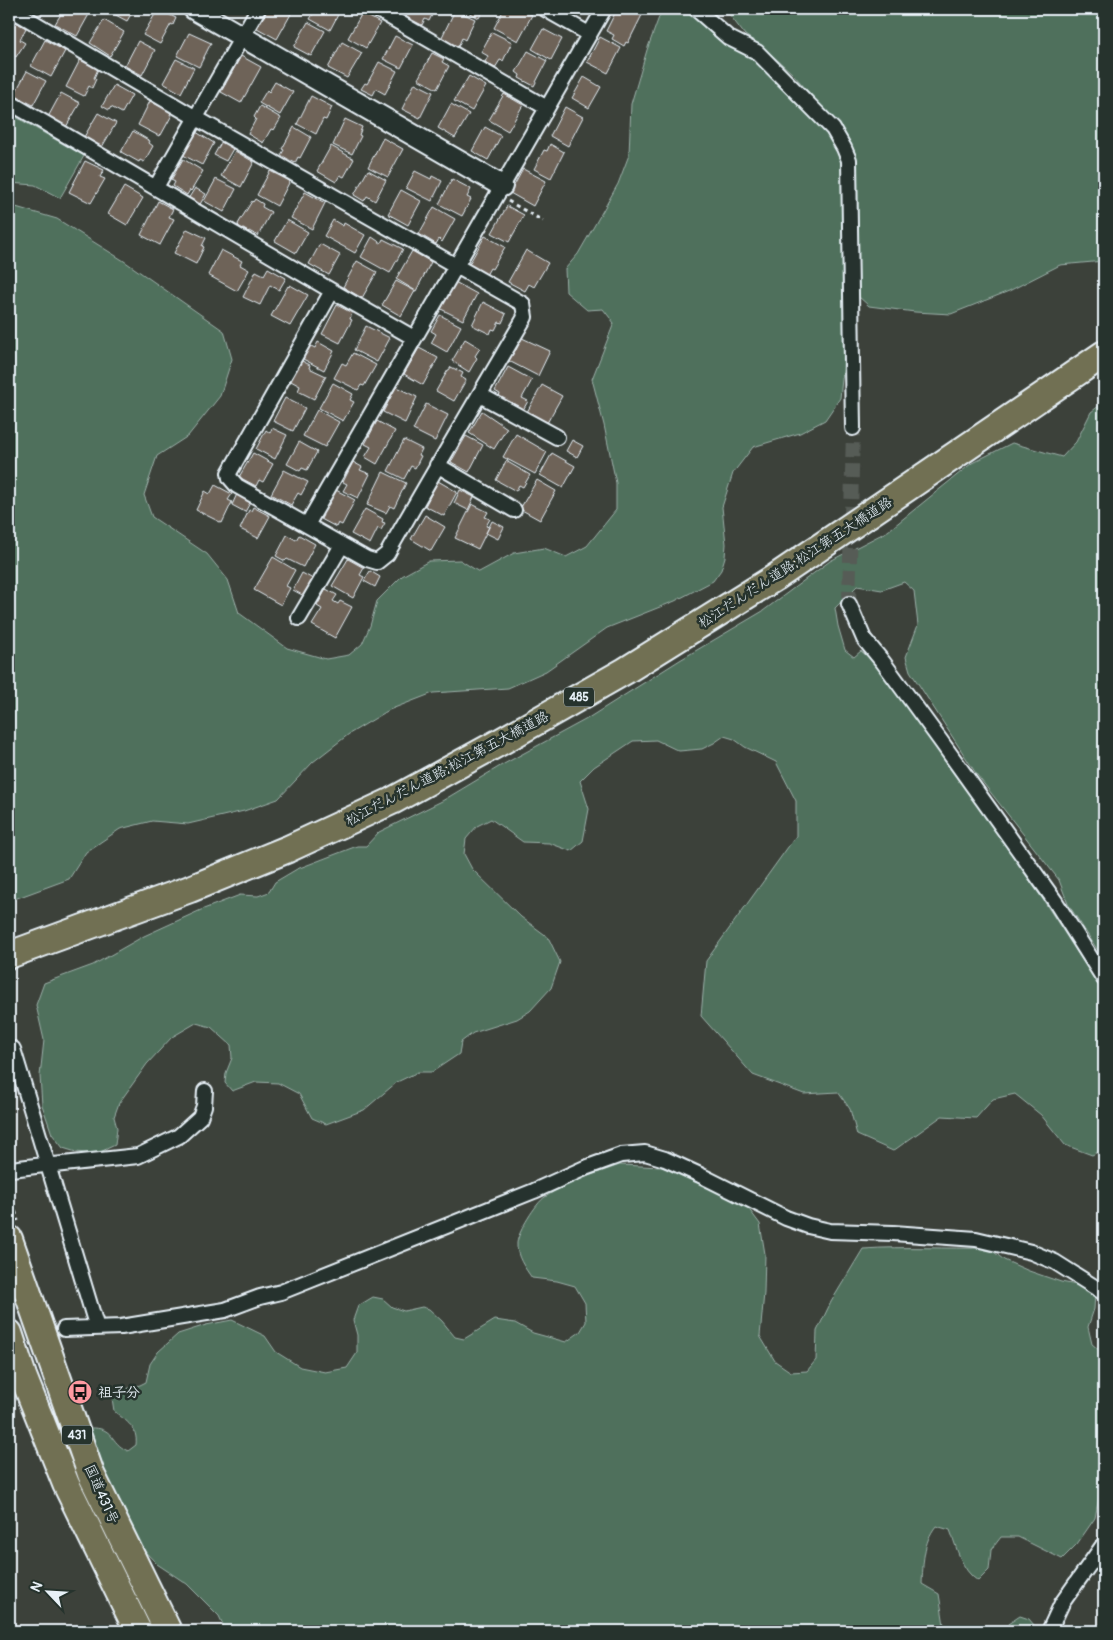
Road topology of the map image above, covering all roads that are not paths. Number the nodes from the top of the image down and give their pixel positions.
1 (11, 9) edge
2 (194, 9) edge
3 (258, 9) edge
4 (376, 9) edge
5 (545, 9) edge
6 (604, 9) edge
7 (696, 9) edge
8 (589, 34) junction
9 (242, 36) junction
10 (9, 102) edge
11 (547, 108) junction
12 (196, 118) junction
13 (156, 187) junction
14 (499, 191) junction
15 (456, 266) junction
16 (332, 292) junction
17 (414, 338) junction
18 (1104, 354) edge
19 (480, 395) junction
20 (853, 428) tunnel mouth
21 (557, 437) dead end
22 (436, 465) junction
23 (514, 510) dead end
24 (306, 525) junction
25 (342, 545) junction
26 (849, 604) tunnel mouth
27 (299, 618) dead end
28 (9, 955) edge
29 (1104, 979) edge
30 (13, 1049) dead end
31 (204, 1091) dead end
32 (11, 1169) dead end
33 (9, 1239) edge
34 (1104, 1293) edge
35 (97, 1328) junction
36 (64, 1329) tunnel mouth
37 (9, 1333) edge
38 (1104, 1544) edge
39 (138, 1631) edge
40 (168, 1631) edge
41 (1049, 1631) edge

1 - 12 street
2 - 9 street
3 - 9 street
4 - 11 street
5 - 8 street
6 - 8 street
7 - 20 street
8 - 11 street
9 - 12 street
9 - 14 street
10 - 13 street
11 - 14 street
12 - 13 street
12 - 15 street
13 - 16 street
14 - 15 street
15 - 17 street
15 - 19 street
16 - 17 street
16 - 24 street
17 - 24 street
18 - 28 highway, 松江だんだん道路;松江第五大橋道路 / 485
19 - 21 street
19 - 22 street
22 - 23 street
22 - 25 street
24 - 25 street
25 - 27 street
26 - 29 street
30 - 35 street
31 - 32 street
33 - 40 highway, 国道431号 / 431
34 - 35 street
35 - 36 street
37 - 39 highway, 国道431号 / 431
38 - 41 street

